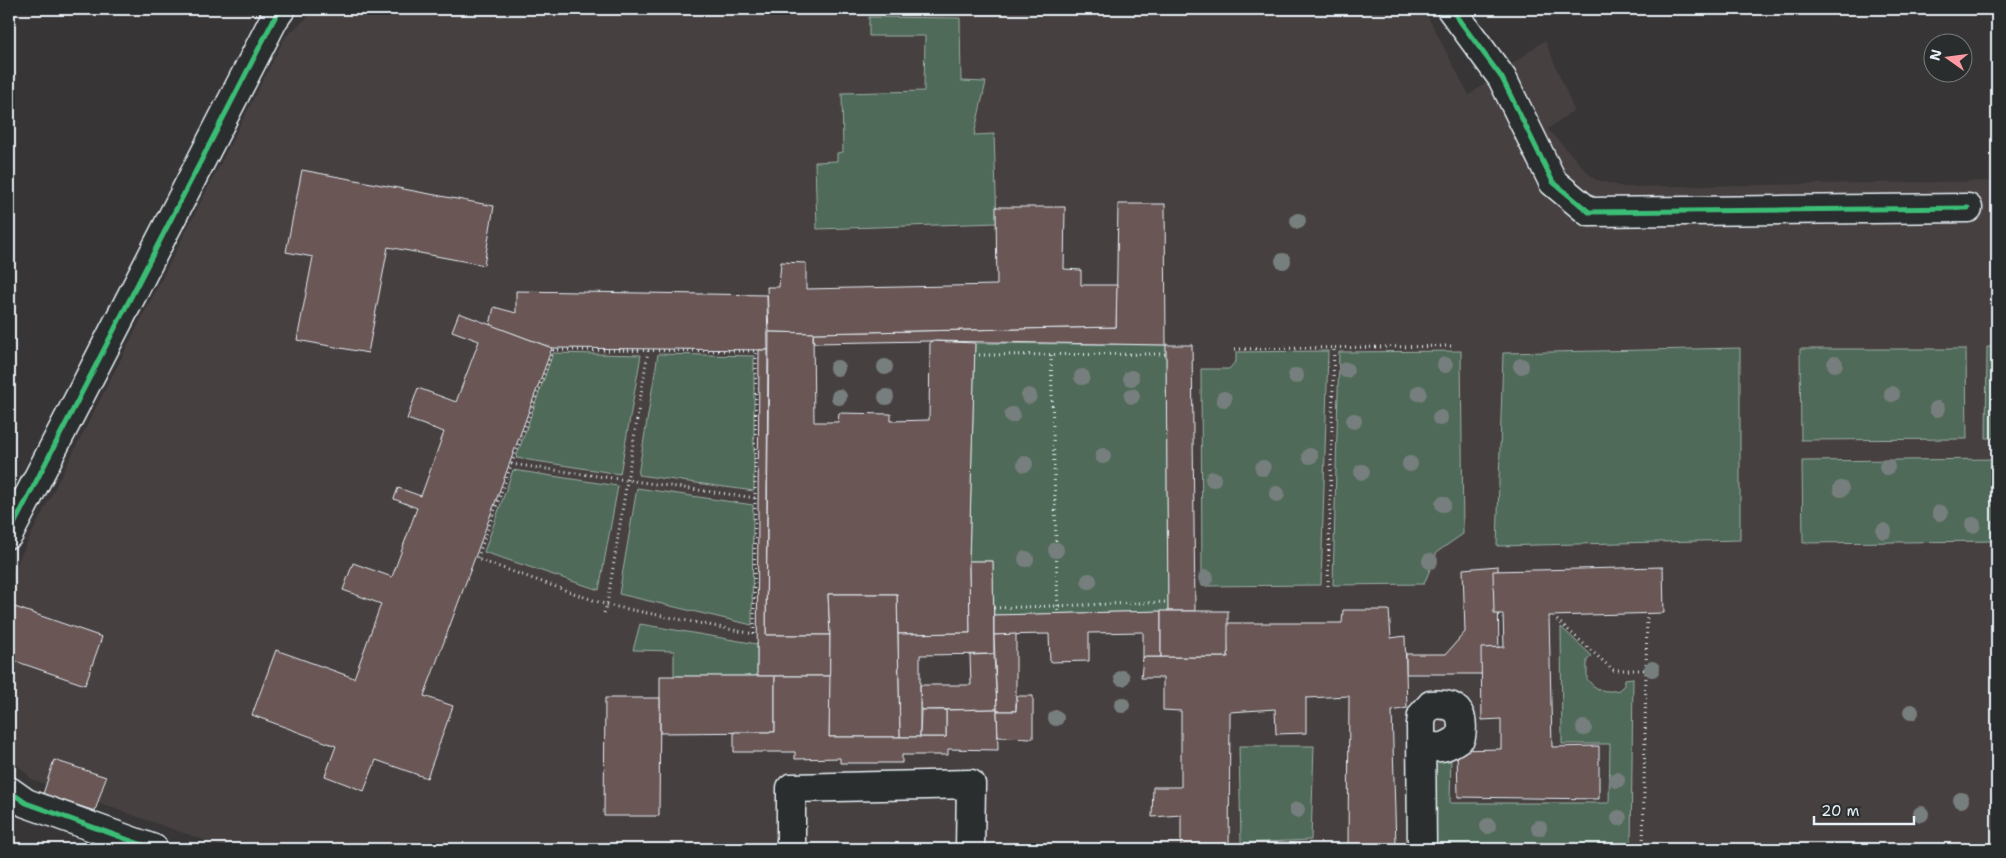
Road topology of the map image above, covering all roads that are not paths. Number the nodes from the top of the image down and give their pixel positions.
1 (282, 9) edge
2 (1451, 9) edge
3 (1968, 208) dead end
4 (9, 534) edge
5 (1422, 744) dead end
6 (9, 791) edge
7 (154, 849) edge
8 (791, 849) edge
9 (970, 849) edge
10 (1422, 849) edge

1 - 4 street
2 - 3 street
5 - 10 street
6 - 7 street
8 - 9 street

